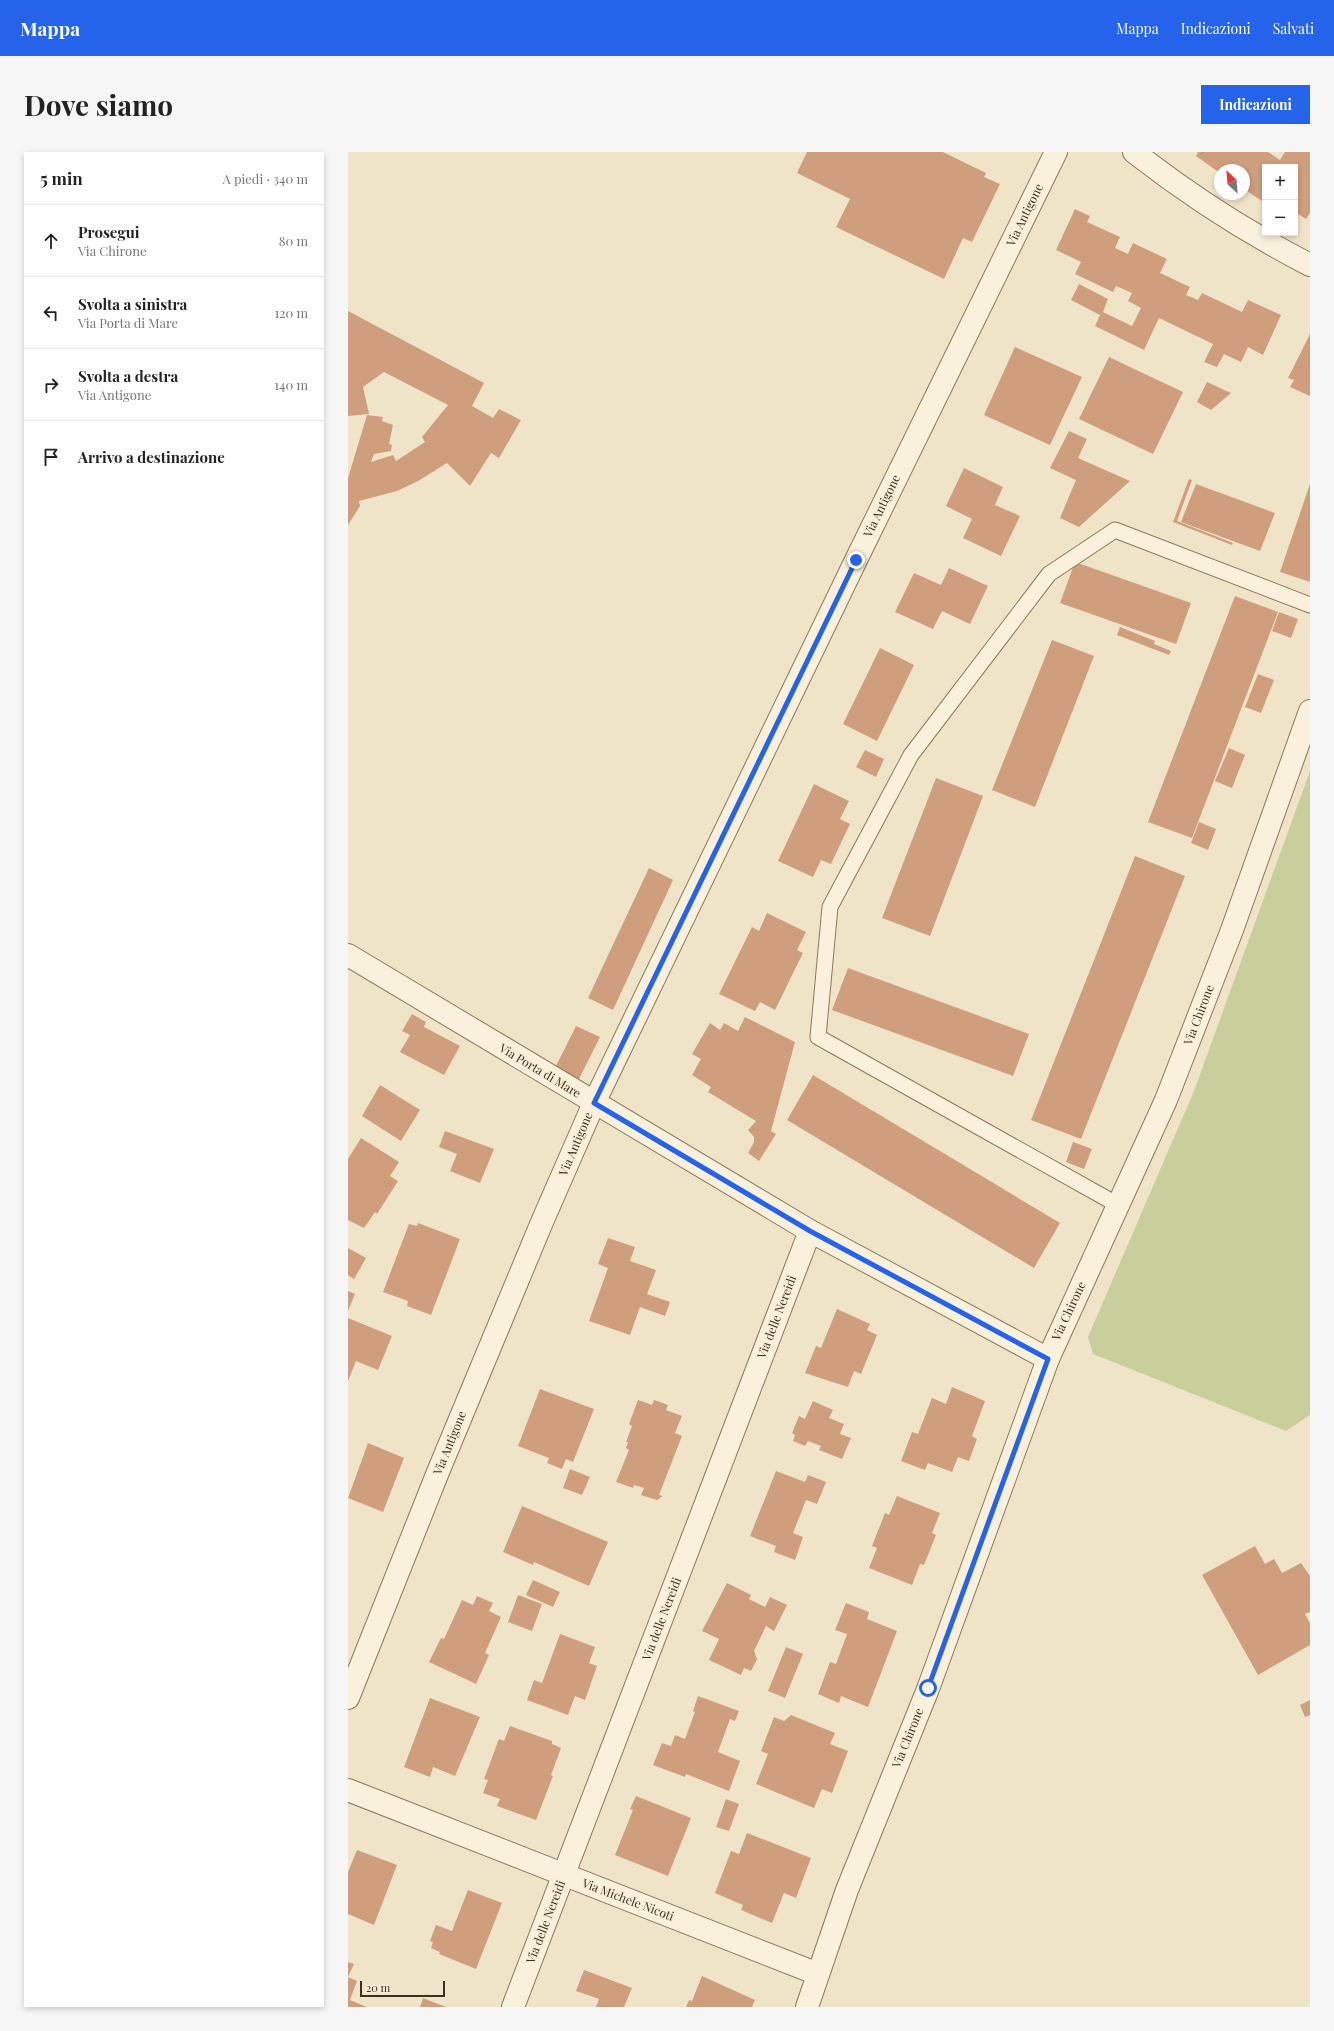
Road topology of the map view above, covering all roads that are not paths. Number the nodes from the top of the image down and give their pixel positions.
1 (1056, 152) edge
2 (1134, 152) edge
3 (1310, 265) edge
4 (1310, 605) edge
5 (1310, 710) edge
6 (348, 955) edge
7 (594, 1103) junction
8 (1118, 1205) junction
9 (810, 1231) junction
10 (1048, 1359) junction
11 (348, 1698) edge
12 (348, 1790) edge
13 (564, 1875) junction
14 (818, 1974) junction
15 (513, 2007) edge
16 (807, 2007) edge

1 - 7 street, Via Antigone
2 - 3 street
4 - 8 lane
5 - 8 street, Via Chirone
6 - 7 street, Via Porta di Mare
7 - 9 street, Via Porta di Mare
7 - 11 street, Via Antigone
8 - 10 street, Via Chirone
9 - 10 street, Via Porta di Mare
9 - 13 street, Via delle Nereidi
10 - 14 street, Via Chirone
12 - 13 street, Via Michele Nicoti
13 - 14 street, Via Michele Nicoti
13 - 15 street, Via delle Nereidi
14 - 16 street, Via Chirone

